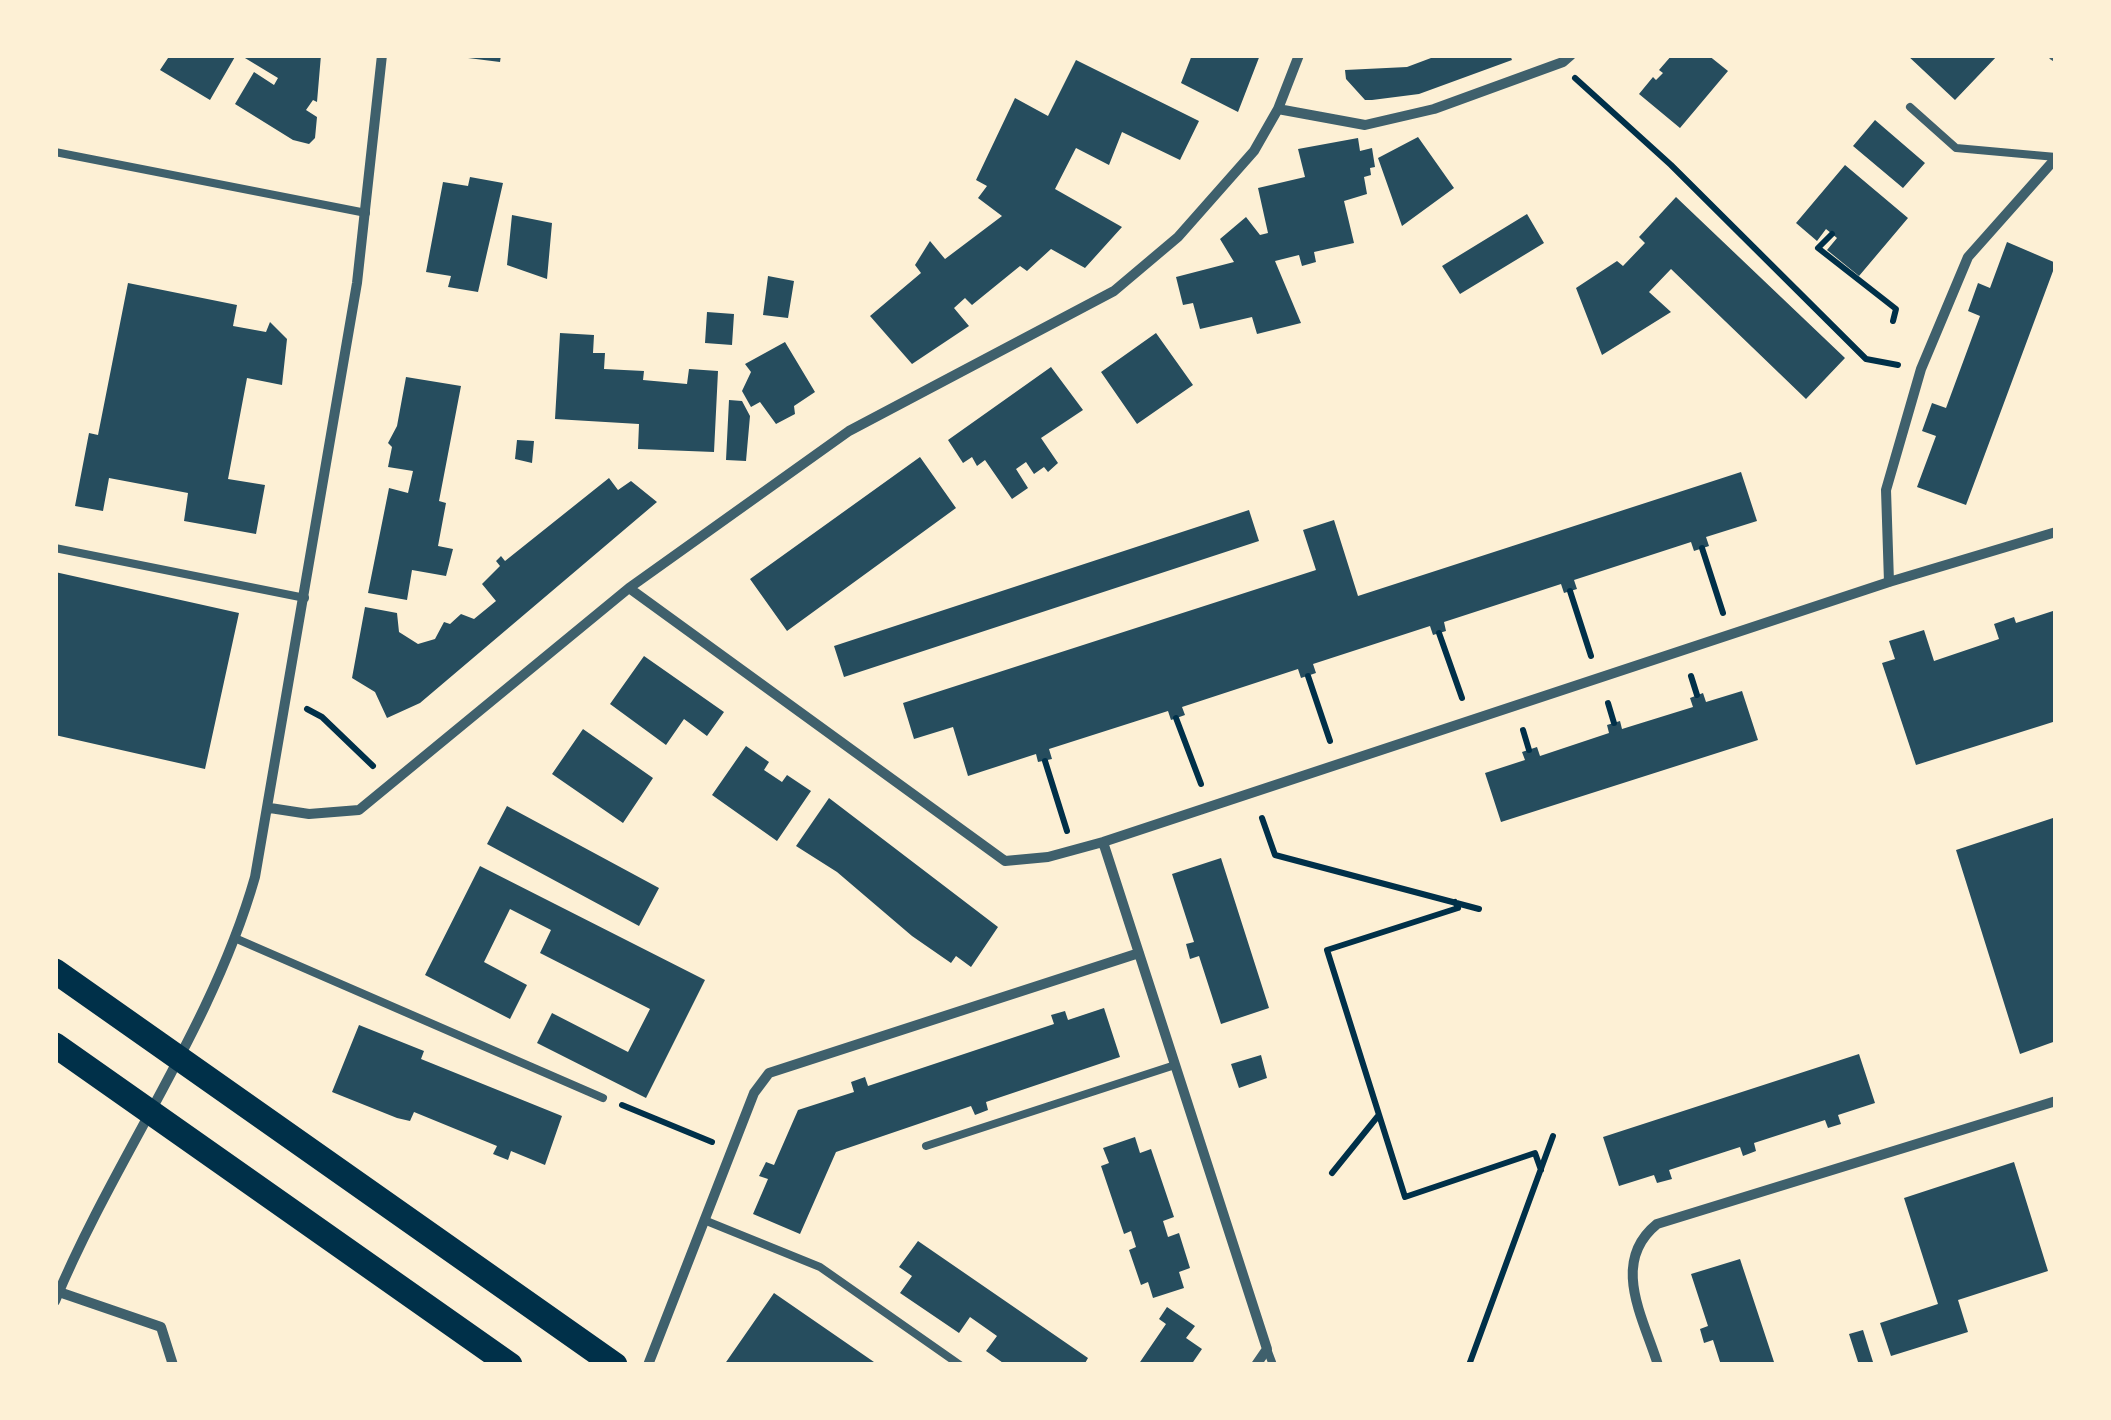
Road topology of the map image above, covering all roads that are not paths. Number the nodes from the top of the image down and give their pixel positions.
1 (382, 55) edge
2 (1299, 55) edge
3 (1571, 55) edge
4 (1910, 107) dead end
5 (1278, 109) junction
6 (55, 152) edge
7 (2056, 157) edge
8 (366, 213) junction
9 (2056, 532) edge
10 (55, 548) edge
11 (1890, 582) junction
12 (629, 588) junction
13 (305, 598) junction
14 (270, 808) junction
15 (1103, 842) junction
16 (237, 939) junction
17 (1139, 953) junction
18 (55, 971) edge
19 (55, 1046) edge
20 (178, 1057) junction
21 (1175, 1065) junction
22 (603, 1098) road end
23 (2056, 1101) edge
24 (148, 1110) junction
25 (926, 1146) dead end
26 (704, 1220) junction
27 (57, 1297) edge
28 (1268, 1349) junction
29 (173, 1365) edge
30 (510, 1365) edge
31 (615, 1365) edge
32 (648, 1365) edge
33 (960, 1365) edge
34 (1256, 1365) edge
35 (1273, 1365) edge
36 (1658, 1365) edge

1 - 8 street
2 - 5 street
3 - 5 street
4 - 7 lane
5 - 12 street
6 - 8 lane
7 - 11 street
8 - 13 street
9 - 11 street
10 - 13 lane
11 - 15 street
12 - 14 street
12 - 15 street
13 - 14 street
14 - 16 street
15 - 17 street
16 - 20 street
16 - 22 lane
17 - 21 street
17 - 26 street
18 - 20 main road
19 - 24 main road
20 - 24 street
20 - 31 main road
21 - 25 lane
21 - 28 street
23 - 36 street
24 - 27 street
24 - 30 main road
26 - 32 street
26 - 33 lane
27 - 29 street
28 - 34 street
28 - 35 lane

